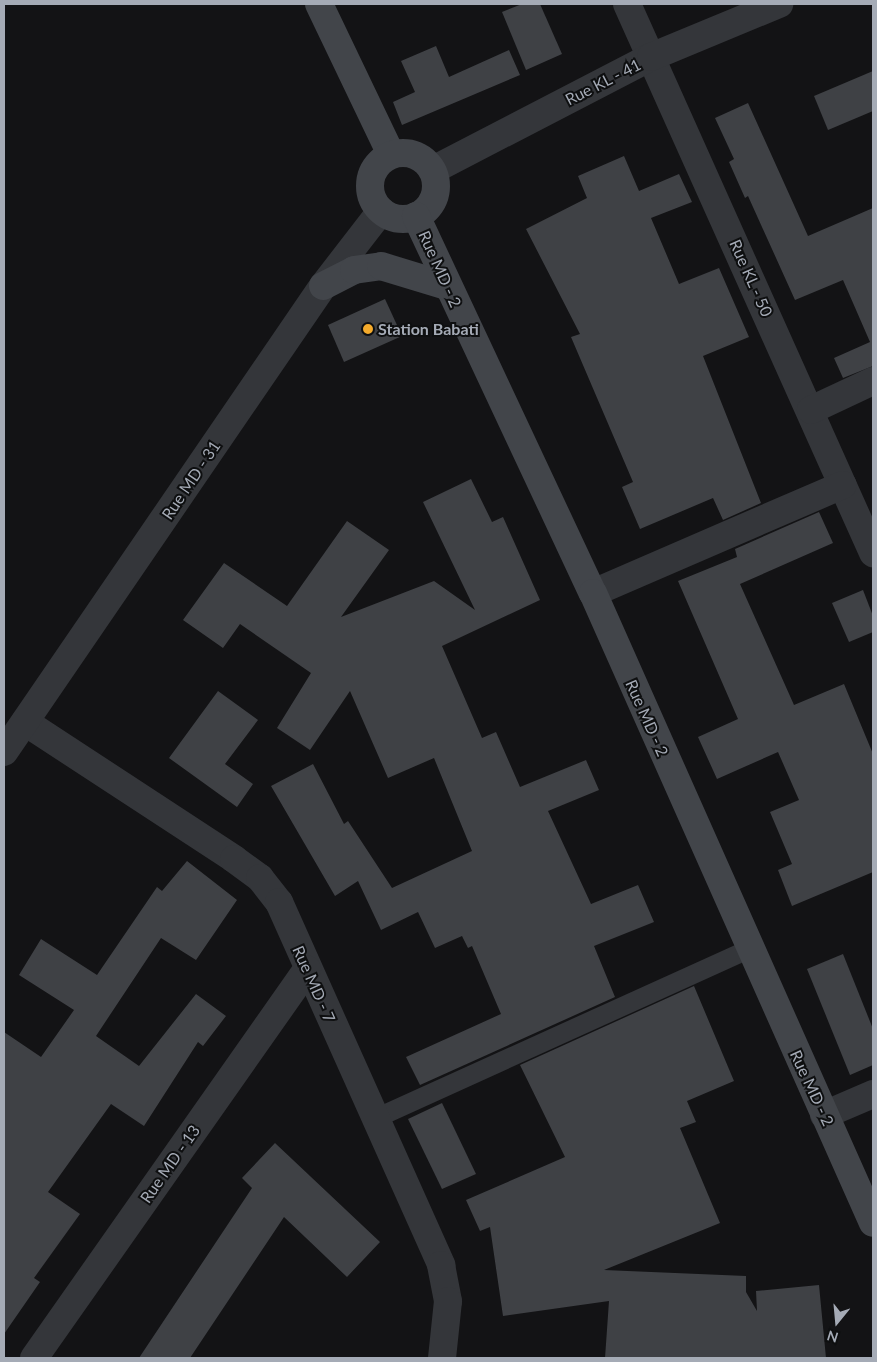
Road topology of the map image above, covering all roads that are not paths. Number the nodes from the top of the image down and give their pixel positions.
1 (319, 4) edge
2 (627, 4) edge
3 (779, 4) edge
4 (651, 57) junction
5 (391, 154) junction
6 (433, 170) junction
7 (381, 211) junction
8 (416, 216) junction
9 (324, 286) junction
10 (447, 286) junction
11 (873, 381) edge
12 (811, 410) junction
13 (843, 485) junction
14 (873, 553) edge
15 (593, 593) junction
16 (26, 722) junction
17 (4, 752) edge
18 (748, 949) junction
19 (307, 969) junction
20 (873, 1094) edge
21 (824, 1115) junction
22 (375, 1118) junction
23 (873, 1223) edge
24 (34, 1358) edge
25 (442, 1358) edge

1 - 5 street
2 - 4 street, Rue KL - 50
3 - 4 street, Rue KL - 41
4 - 6 street, Rue KL - 41
4 - 12 street, Rue KL - 50
5 - 6 street
5 - 7 street
6 - 8 street
7 - 8 street
7 - 9 street, Rue MD - 31
8 - 10 street, Rue MD - 2
9 - 10 street
9 - 16 street, Rue MD - 31
10 - 15 street, Rue MD - 2
11 - 12 street
12 - 13 street, Rue KL - 50
13 - 14 street, Rue KL - 50
13 - 15 street
15 - 18 street, Rue MD - 2
16 - 17 street, Rue MD - 31
16 - 19 street, Rue MD - 7
18 - 21 street, Rue MD - 2
18 - 22 lane
19 - 22 street, Rue MD - 7
19 - 24 street, Rue MD - 13
20 - 21 street
21 - 23 street, Rue MD - 2
22 - 25 street, Rue MD - 7

